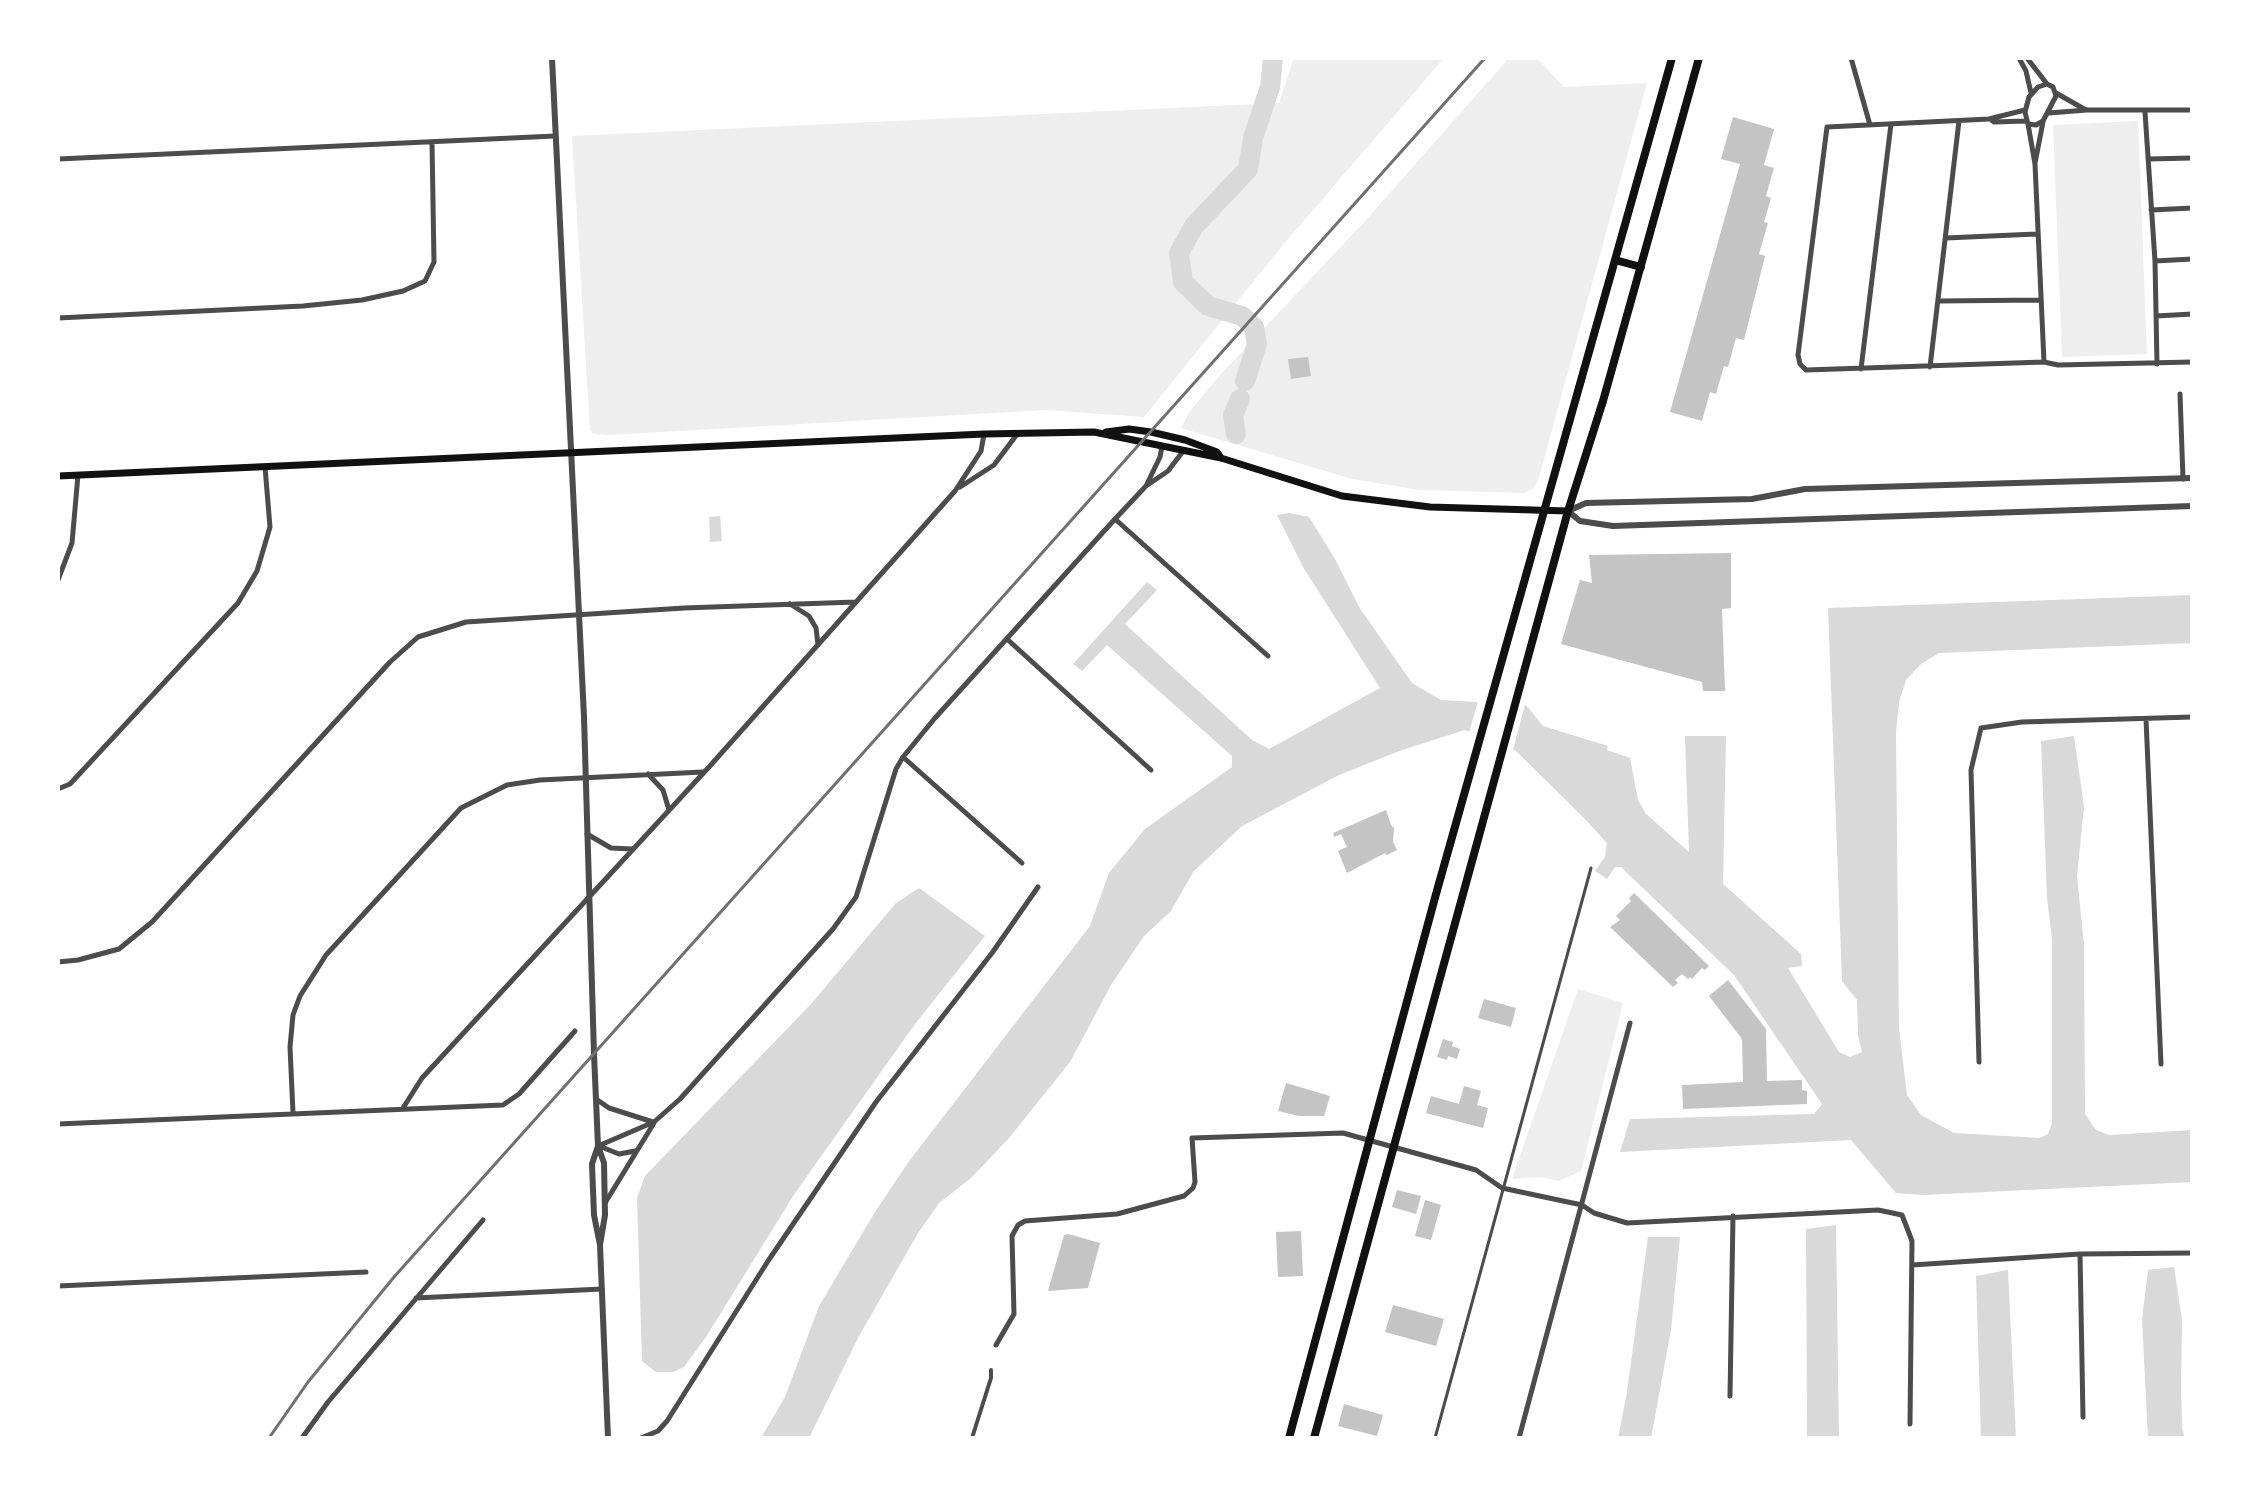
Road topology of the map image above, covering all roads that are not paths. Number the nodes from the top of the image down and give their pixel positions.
1 (552, 58) edge
2 (1672, 58) edge
3 (1699, 58) edge
4 (1851, 58) edge
5 (2019, 58) edge
6 (2027, 58) edge
7 (2047, 84) junction
8 (2055, 92) junction
9 (2031, 93) junction
10 (2025, 110) junction
11 (2087, 110) junction
12 (2192, 110) edge
13 (2145, 112) junction
14 (2049, 113) junction
15 (1989, 119) junction
16 (1959, 121) junction
17 (2043, 121) junction
18 (2027, 122) junction
19 (1891, 124) junction
20 (1870, 125) junction
21 (555, 136) junction
22 (432, 142) junction
23 (2192, 158) edge
24 (58, 159) edge
25 (2148, 159) junction
26 (2035, 164) junction
27 (2192, 208) edge
28 (2151, 210) junction
29 (2036, 234) junction
30 (1946, 238) junction
31 (2192, 259) edge
32 (1615, 260) junction
33 (2155, 261) junction
34 (1641, 267) junction
35 (2040, 300) junction
36 (1939, 301) junction
37 (2192, 314) edge
38 (2156, 316) junction
39 (58, 318) edge
40 (2044, 362) junction
41 (2192, 362) edge
42 (2157, 364) junction
43 (1930, 367) junction
44 (1861, 369) junction
45 (2180, 394) dead end
46 (1018, 433) junction
47 (1101, 433) junction
48 (984, 434) junction
49 (1162, 446) junction
50 (1184, 450) junction
51 (570, 454) junction
52 (1221, 458) junction
53 (265, 467) junction
54 (78, 475) junction
55 (58, 476) edge
56 (2192, 478) edge
57 (2183, 479) junction
58 (1146, 486) junction
59 (956, 490) junction
60 (2192, 506) edge
61 (1543, 511) junction
62 (1568, 511) junction
63 (1115, 519) junction
64 (58, 580) edge
65 (856, 602) junction
66 (789, 603) junction
67 (578, 616) junction
68 (1007, 639) junction
69 (818, 645) junction
70 (1268, 656) dead end
71 (2192, 717) edge
72 (2146, 719) junction
73 (903, 757) junction
74 (1151, 770) dead end
75 (705, 772) junction
76 (647, 773) junction
77 (586, 776) junction
78 (58, 789) edge
79 (669, 810) junction
80 (587, 834) junction
81 (633, 849) junction
82 (1022, 863) dead end
83 (1591, 868) dead end
84 (1038, 887) dead end
85 (589, 897) junction
86 (58, 962) edge
87 (1630, 1023) dead end
88 (575, 1031) dead end
89 (1979, 1062) dead end
90 (2161, 1064) dead end
91 (596, 1099) junction
92 (403, 1108) junction
93 (293, 1113) junction
94 (654, 1122) junction
95 (58, 1124) edge
96 (1370, 1140) junction
97 (598, 1146) junction
98 (1394, 1147) junction
99 (635, 1151) junction
100 (1502, 1188) junction
101 (605, 1203) junction
102 (1582, 1205) junction
103 (1733, 1216) junction
104 (483, 1220) dead end
105 (600, 1245) junction
106 (2192, 1253) edge
107 (2080, 1254) junction
108 (1912, 1265) junction
109 (366, 1272) dead end
110 (58, 1286) edge
111 (602, 1289) junction
112 (415, 1298) junction
113 (996, 1345) dead end
114 (991, 1370) dead end
115 (1730, 1396) dead end
116 (2083, 1417) dead end
117 (1910, 1424) dead end
118 (302, 1438) edge
119 (608, 1438) edge
120 (641, 1438) edge
121 (972, 1438) edge
122 (1289, 1438) edge
123 (1314, 1438) edge
124 (1435, 1438) edge
125 (1519, 1438) edge

1 - 21 street
2 - 32 main road
3 - 34 main road
4 - 20 street
5 - 9 street
6 - 7 street
7 - 8 street
7 - 9 street
8 - 11 street
8 - 14 street
9 - 10 street
10 - 15 street
10 - 18 street
11 - 13 street
11 - 14 street
12 - 13 street
13 - 25 street
14 - 17 street
15 - 16 street
15 - 18 street
16 - 19 street
16 - 30 street
17 - 18 street
17 - 26 street
18 - 26 street
19 - 20 street
19 - 44 street
20 - 44 street
21 - 22 street
21 - 51 street
22 - 24 street
22 - 39 street
23 - 25 street
25 - 28 street
26 - 29 street
27 - 28 street
28 - 33 street
29 - 30 street
29 - 35 street
30 - 36 street
31 - 33 street
32 - 34 main road
32 - 61 main road
33 - 38 street
34 - 62 main road
35 - 36 street
35 - 40 street
36 - 43 street
37 - 38 street
38 - 42 street
40 - 42 street
40 - 43 street
41 - 42 street
43 - 44 street
45 - 57 street
46 - 47 main road
46 - 48 main road
46 - 59 street
47 - 49 main road
47 - 52 main road
48 - 51 main road
48 - 59 street
49 - 50 main road
49 - 58 street
50 - 52 main road
50 - 58 street
51 - 53 main road
51 - 67 street
52 - 61 main road
53 - 54 main road
53 - 78 street
54 - 55 main road
54 - 64 street
56 - 57 street
57 - 62 street
58 - 63 street
59 - 65 street
60 - 62 street
61 - 62 main road
61 - 96 main road
62 - 98 main road
63 - 68 street
63 - 70 street
65 - 66 street
65 - 69 street
66 - 67 street
66 - 69 street
67 - 77 street
67 - 86 street
68 - 73 street
68 - 74 street
69 - 75 street
71 - 72 street
72 - 89 street
72 - 90 street
73 - 82 street
73 - 94 street
75 - 76 street
75 - 79 street
76 - 77 street
76 - 79 street
77 - 80 street
77 - 93 street
79 - 81 street
80 - 81 street
80 - 85 street
81 - 85 street
83 - 100 lane
84 - 120 street
85 - 91 street
85 - 92 street
87 - 102 street
88 - 92 street
91 - 94 street
91 - 97 street
92 - 93 street
93 - 95 street
94 - 97 street
94 - 99 street
96 - 98 street
96 - 113 street
96 - 122 main road
97 - 99 street
97 - 101 street
97 - 105 street
98 - 100 street
98 - 123 main road
99 - 101 street
100 - 102 street
100 - 124 lane
101 - 105 street
102 - 103 street
102 - 125 street
103 - 108 street
103 - 115 street
104 - 112 street
105 - 111 street
106 - 107 street
107 - 108 street
107 - 116 street
108 - 117 street
109 - 110 street
111 - 112 street
111 - 119 street
112 - 118 street
114 - 121 street

